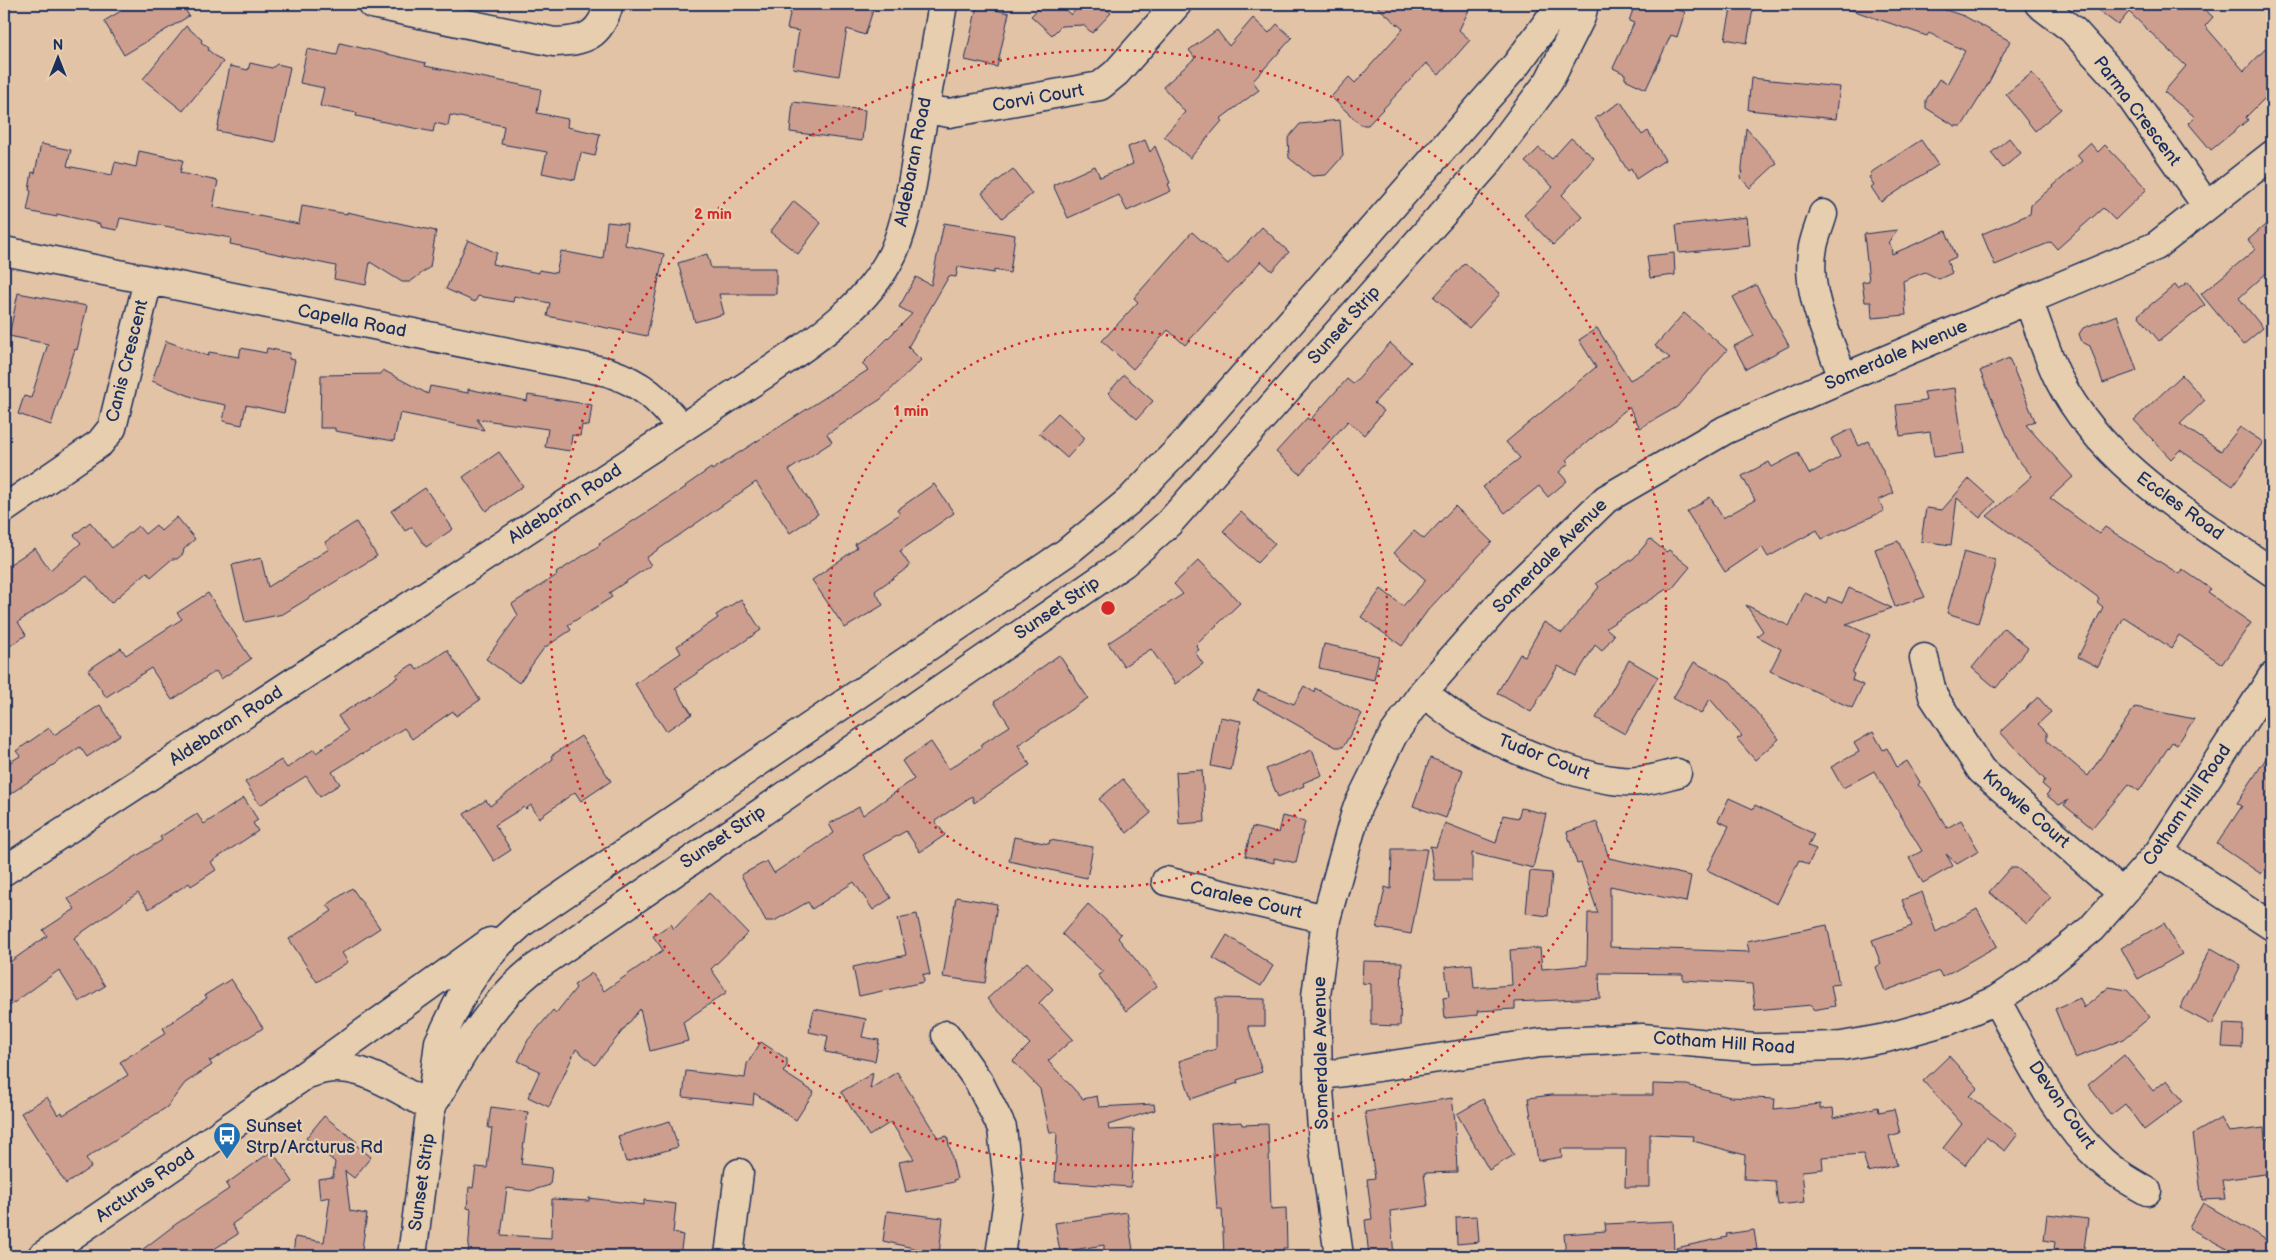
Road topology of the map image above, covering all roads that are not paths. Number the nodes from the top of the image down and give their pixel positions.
1 (372, 4) edge
2 (609, 4) edge
3 (943, 4) edge
4 (1177, 4) edge
5 (1561, 4) edge
6 (1584, 4) edge
7 (2039, 4) edge
8 (925, 109) junction
9 (2272, 155) edge
10 (2206, 205) junction
11 (1823, 214) dead end
12 (4, 251) edge
13 (148, 280) junction
14 (2028, 300) junction
15 (1843, 378) junction
16 (681, 428) junction
17 (4, 509) edge
18 (2272, 572) edge
19 (1924, 658) dead end
20 (2272, 677) edge
21 (1423, 692) junction
22 (1677, 773) dead end
23 (2159, 852) junction
24 (4, 871) edge
25 (1166, 881) dead end
26 (2122, 893) junction
27 (1326, 919) junction
28 (523, 922) junction
29 (2272, 926) edge
30 (1996, 1000) junction
31 (946, 1035) dead end
32 (1318, 1076) junction
33 (298, 1080) junction
34 (432, 1107) junction
35 (739, 1173) dead end
36 (2147, 1191) dead end
37 (42, 1256) edge
38 (412, 1256) edge
39 (729, 1256) edge
40 (1000, 1256) edge
41 (1339, 1256) edge

1 - 2 street
3 - 8 street, Aldebaran Road
4 - 8 street, Corvi Court
5 - 28 street, Sunset Strip
6 - 34 street, Sunset Strip
7 - 10 street, Parma Crescent
8 - 16 street, Aldebaran Road
9 - 10 street, Somerdale Avenue
10 - 14 street, Somerdale Avenue
11 - 15 street
12 - 13 street, Capella Road
13 - 16 street, Capella Road
13 - 17 street, Canis Crescent
14 - 15 street, Somerdale Avenue
14 - 18 street, Eccles Road
15 - 21 street, Somerdale Avenue
16 - 24 street, Aldebaran Road
19 - 26 street, Knowle Court
20 - 23 street, Cotham Hill Road
21 - 22 street, Tudor Court
21 - 27 street, Somerdale Avenue
23 - 26 street, Cotham Hill Road
23 - 29 street
25 - 27 street, Caralee Court
26 - 30 street, Cotham Hill Road
27 - 32 street, Somerdale Avenue
28 - 33 street, Arcturus Road
28 - 34 street, Sunset Strip
30 - 32 street, Cotham Hill Road
30 - 36 street, Devon Court
31 - 40 street
32 - 41 street, Somerdale Avenue
33 - 34 street, Arcturus Road
33 - 37 street, Arcturus Road
34 - 38 street, Sunset Strip
35 - 39 street

